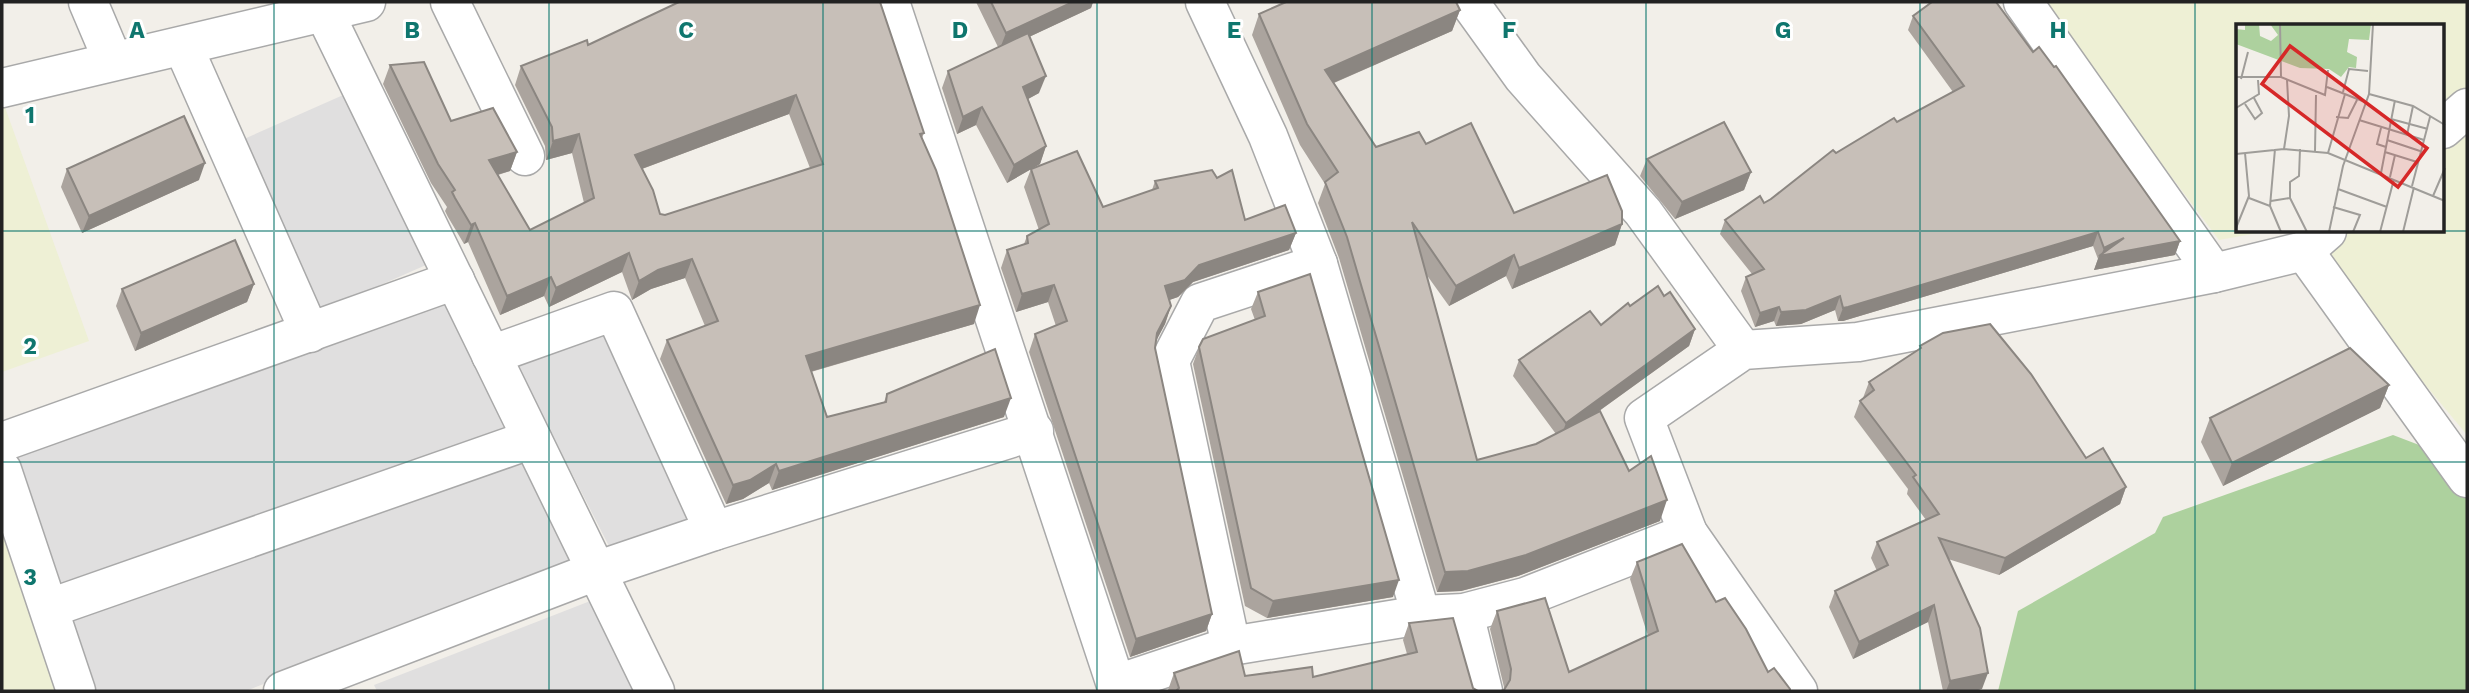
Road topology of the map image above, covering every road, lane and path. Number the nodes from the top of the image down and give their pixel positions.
1 (88, 2) edge
2 (366, 2) edge
3 (450, 2) edge
4 (890, 2) edge
5 (1205, 2) edge
6 (1469, 2) edge
7 (2023, 2) edge
8 (324, 12) junction
9 (183, 46) junction
10 (113, 61) junction
11 (2, 88) edge
12 (2467, 107) edge
13 (2444, 128) edge
14 (525, 156) dead end
15 (2316, 241) edge
16 (1318, 264) junction
17 (2214, 273) junction
18 (455, 280) junction
19 (310, 333) junction
20 (1743, 350) junction
21 (491, 355) junction
22 (1034, 431) junction
23 (532, 439) junction
24 (2, 442) edge
25 (2, 470) edge
26 (2467, 478) edge
27 (714, 531) junction
28 (1688, 533) junction
29 (596, 571) junction
30 (50, 608) junction
31 (1464, 613) junction
32 (1420, 615) junction
33 (1231, 646) junction
34 (352, 679) edge
35 (1117, 688) edge
36 (76, 691) edge
37 (283, 691) edge
38 (655, 691) edge
39 (1483, 691) edge
40 (1798, 691) edge

1 - 10 street
2 - 8 street
3 - 14 street
4 - 22 street
5 - 16 street
6 - 20 street
7 - 17 street
8 - 9 street
8 - 18 street
9 - 10 street
9 - 19 street
10 - 11 street
12 - 13 street
15 - 17 street
15 - 26 street
16 - 32 street
16 - 33 street
17 - 20 street
18 - 19 street
18 - 21 street
19 - 24 street
20 - 28 street
21 - 23 street
21 - 27 street
22 - 27 street
22 - 35 street
23 - 29 street
23 - 30 street
25 - 30 street
27 - 29 street
28 - 31 street
28 - 40 street
29 - 34 street
29 - 38 street
30 - 36 street
31 - 32 street
31 - 39 street
32 - 33 street
33 - 35 street
34 - 37 street

